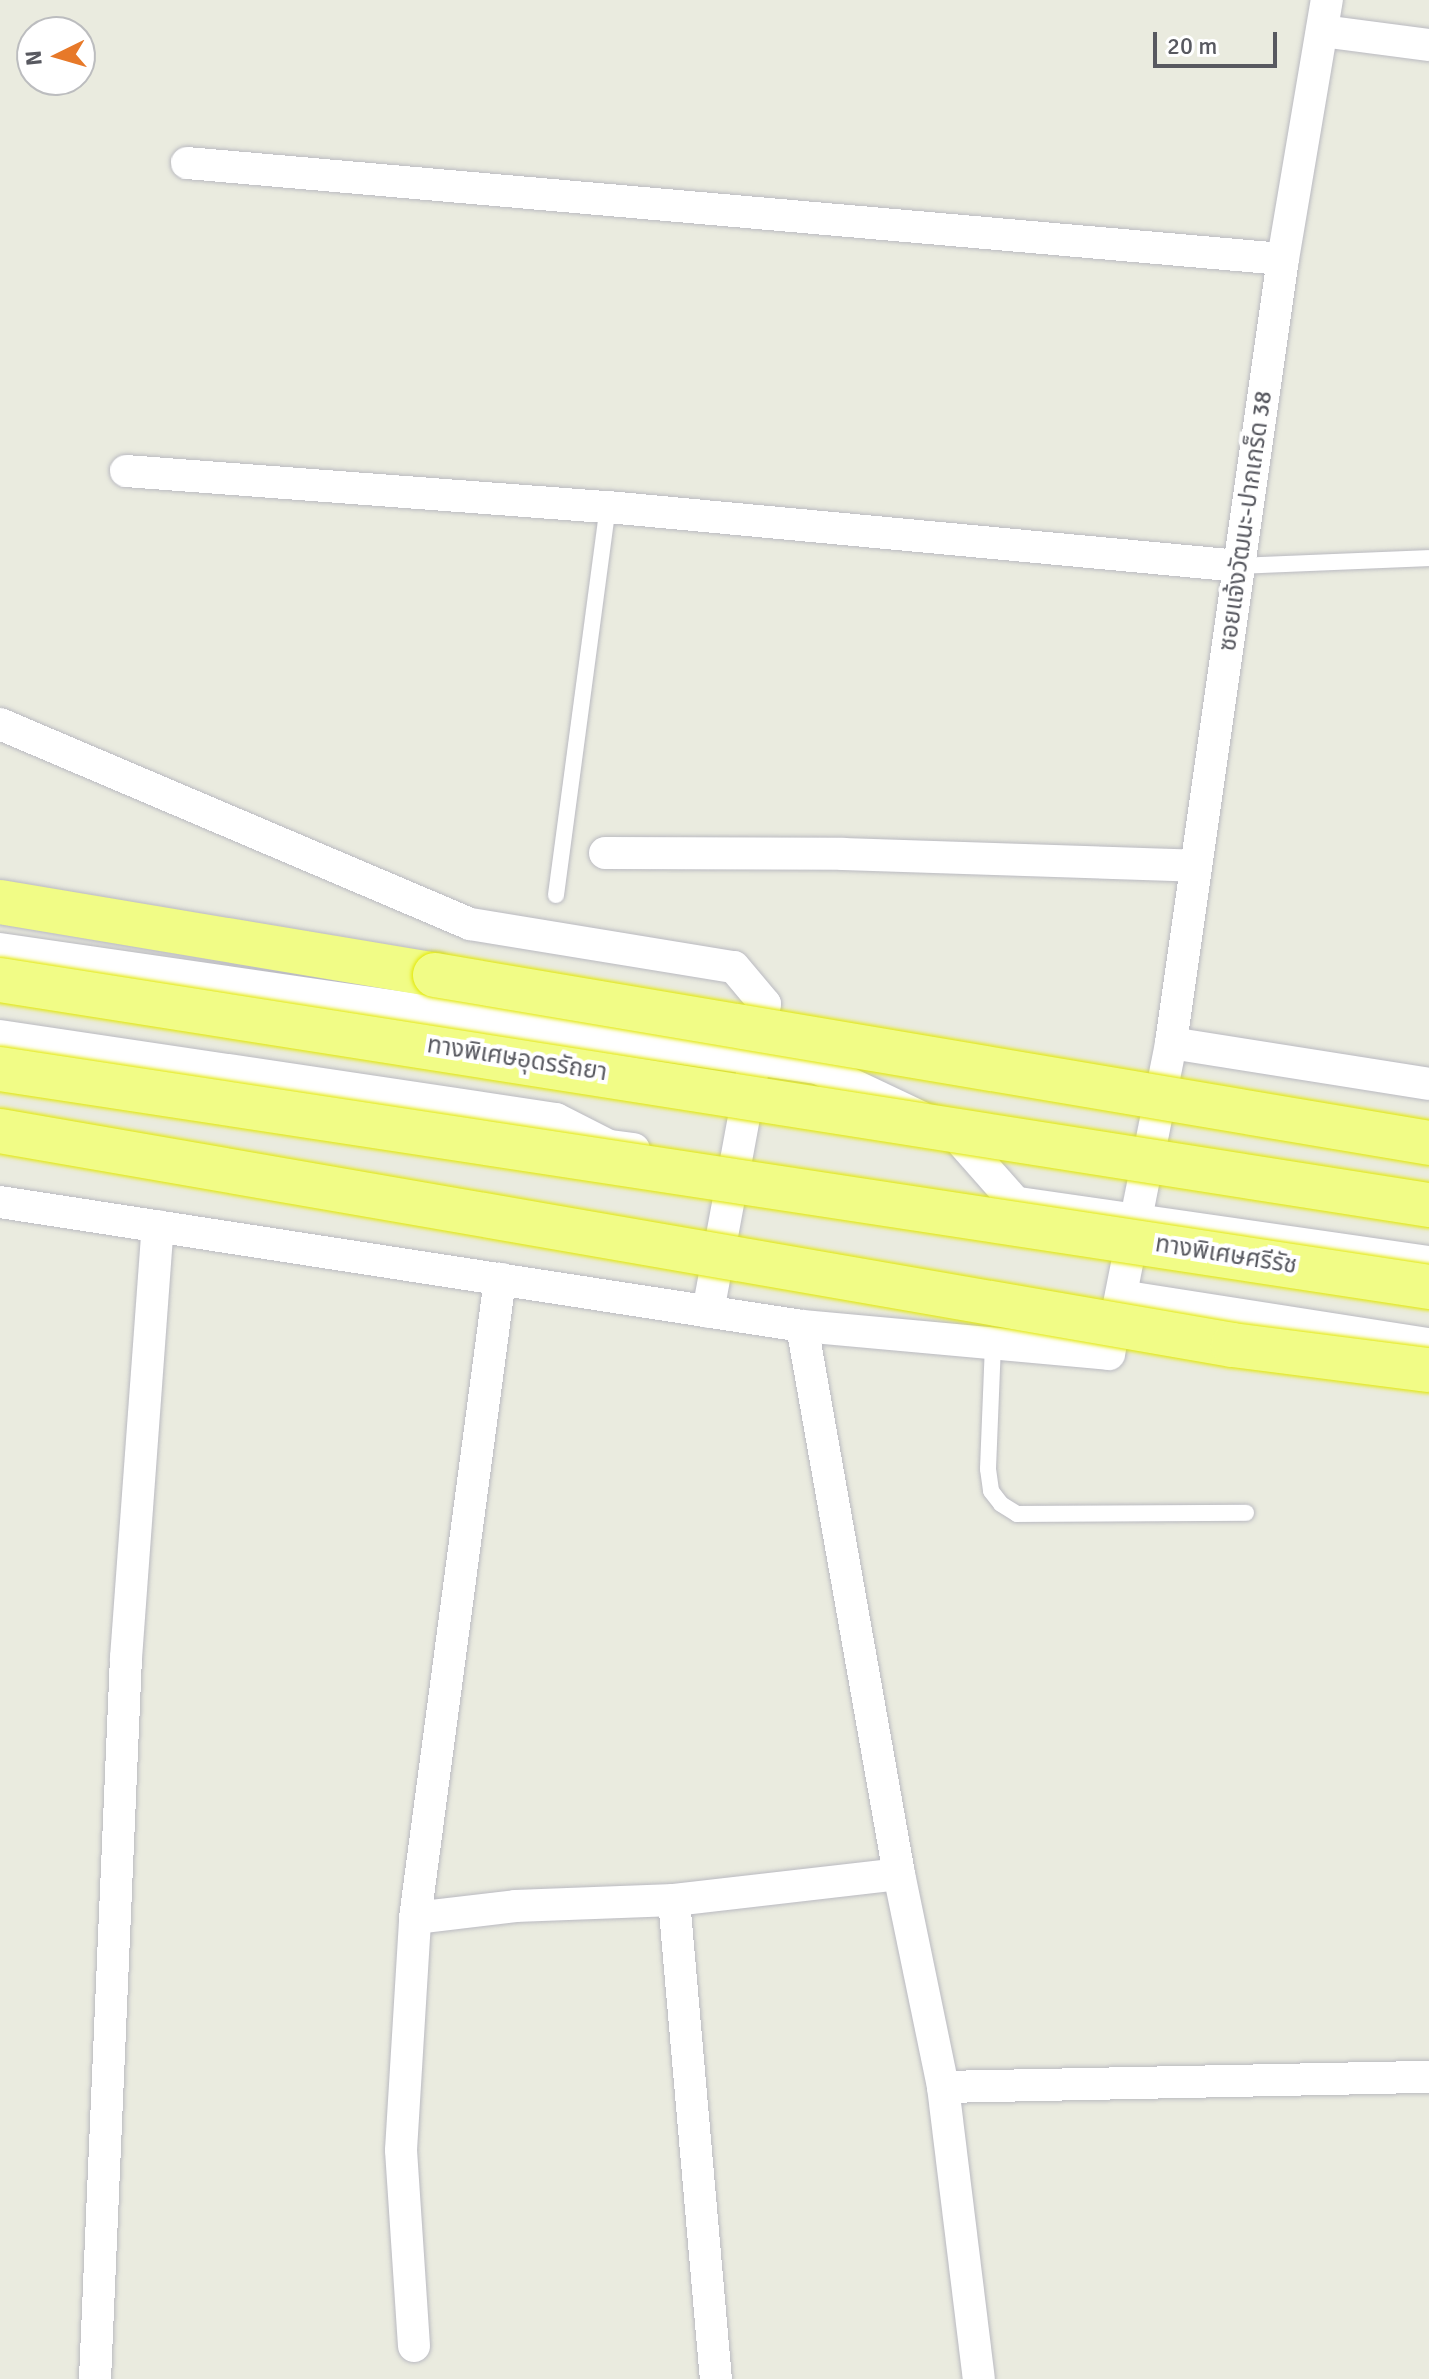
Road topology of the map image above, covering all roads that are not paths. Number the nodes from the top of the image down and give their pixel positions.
1 (1324, 15) edge
2 (1429, 45) edge
3 (187, 163) dead end
4 (1283, 259) junction
5 (126, 471) dead end
6 (608, 507) junction
7 (1429, 558) edge
8 (1239, 566) junction
9 (0, 724) edge
10 (605, 853) dead end
11 (1196, 866) junction
12 (556, 895) dead end
13 (0, 902) edge
14 (0, 949) edge
15 (0, 980) edge
16 (0, 1036) edge
17 (1171, 1043) junction
18 (757, 1056) junction
19 (0, 1069) edge
20 (1429, 1084) edge
21 (0, 1131) edge
22 (1429, 1143) edge
23 (736, 1161) junction
24 (0, 1202) edge
25 (1429, 1205) edge
26 (1019, 1212) junction
27 (1136, 1219) junction
28 (158, 1226) junction
29 (1429, 1262) edge
30 (500, 1279) junction
31 (1429, 1287) edge
32 (1121, 1296) junction
33 (708, 1312) junction
34 (802, 1326) junction
35 (993, 1344) junction
36 (1429, 1344) edge
37 (1429, 1370) edge
38 (1246, 1513) dead end
39 (899, 1874) junction
40 (674, 1900) junction
41 (415, 1918) junction
42 (1429, 2077) edge
43 (943, 2087) junction
44 (414, 2346) dead end
45 (95, 2379) edge
46 (716, 2379) edge
47 (979, 2379) edge

1 - 2 street
1 - 4 street, ซอยแจ้งวัฒนะ-ปากเกร็ด 38
3 - 4 street
4 - 8 street, ซอยแจ้งวัฒนะ-ปากเกร็ด 38
5 - 6 street
6 - 8 street
6 - 12 lane
7 - 8 lane
8 - 11 street, ซอยแจ้งวัฒนะ-ปากเกร็ด 38
9 - 18 street
10 - 11 street
11 - 17 street, ซอยแจ้งวัฒนะ-ปากเกร็ด 38
13 - 22 highway, bridge
14 - 18 street
15 - 25 highway, ทางพิเศษอุดรรัถยา, bridge
16 - 23 street
17 - 20 street
17 - 27 street, ซอยแจ้งวัฒนะ-ปากเกร็ด 38
18 - 23 street
18 - 26 street
19 - 26 highway, bridge
21 - 37 highway, bridge
23 - 26 street
23 - 33 street
24 - 28 street
26 - 27 street
26 - 31 highway, ทางพิเศษศรีรัช, bridge
27 - 29 street
27 - 32 street, ซอยแจ้งวัฒนะ-ปากเกร็ด 38
28 - 30 street
28 - 45 street
30 - 33 street
30 - 41 street
32 - 35 street, ซอยแจ้งวัฒนะ-ปากเกร็ด 38
32 - 36 street
33 - 34 street
34 - 35 street
34 - 39 street
35 - 38 lane
39 - 40 street
39 - 43 street
40 - 41 street
40 - 46 street
41 - 44 street
42 - 43 street
43 - 47 street

